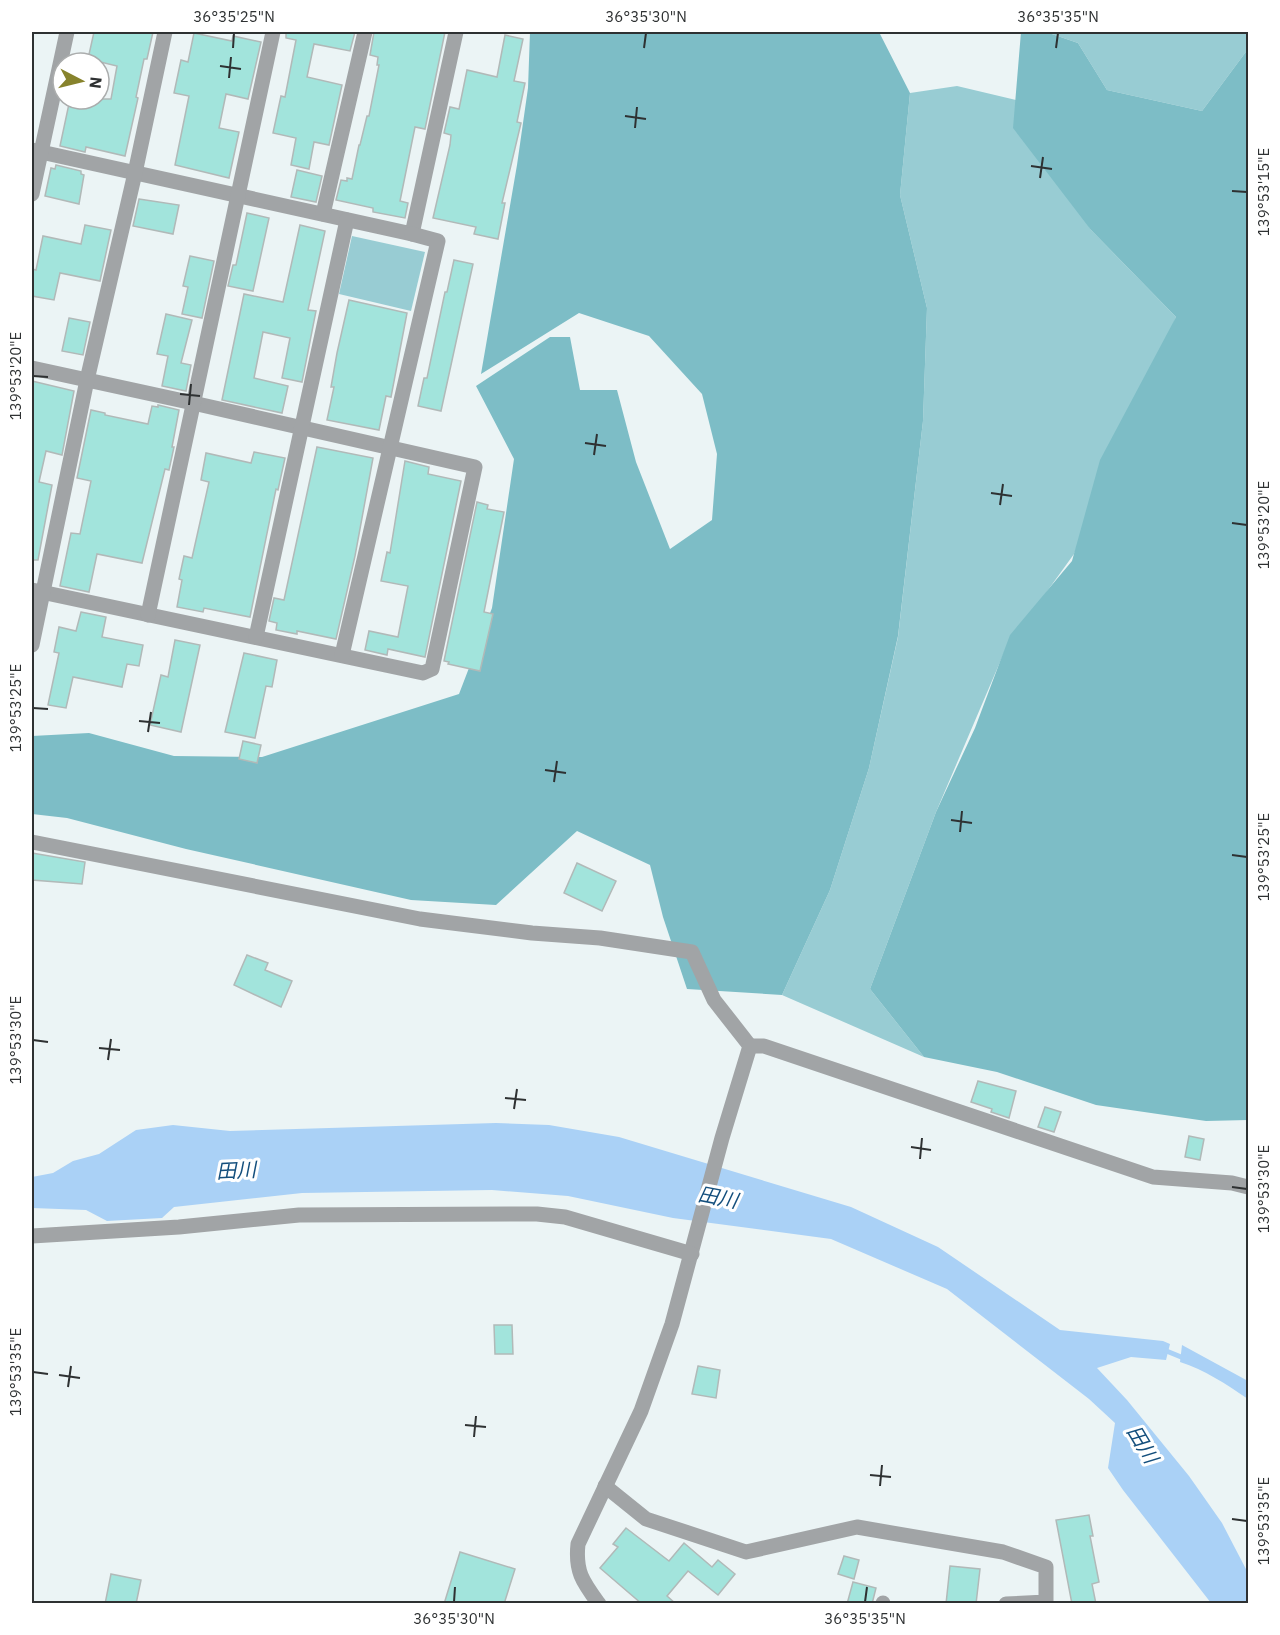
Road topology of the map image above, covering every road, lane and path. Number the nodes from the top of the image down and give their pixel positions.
1 (67, 32) edge
2 (165, 32) edge
3 (273, 32) edge
4 (365, 32) edge
5 (456, 32) edge
6 (36, 151) edge
7 (135, 173) junction
8 (32, 194) edge
9 (237, 194) junction
10 (323, 214) junction
11 (347, 219) junction
12 (412, 234) junction
13 (32, 368) edge
14 (87, 380) junction
15 (193, 403) junction
16 (303, 428) junction
17 (390, 448) junction
18 (37, 591) edge
19 (148, 615) junction
20 (256, 637) junction
21 (32, 645) edge
22 (342, 655) junction
23 (32, 842) edge
24 (750, 1046) junction
25 (1248, 1187) edge
26 (32, 1236) edge
27 (692, 1251) junction
28 (606, 1486) junction
29 (599, 1604) edge
30 (1006, 1604) edge

1 - 6 street
2 - 7 street
3 - 9 street
4 - 10 street
5 - 12 street
6 - 7 street
6 - 8 street
7 - 9 street
7 - 14 street
9 - 10 street
9 - 15 street
10 - 11 street
11 - 12 street
11 - 16 street
12 - 17 street
13 - 14 street
14 - 15 street
14 - 18 street
15 - 16 street
15 - 19 street
16 - 17 street
16 - 20 street
17 - 22 street
17 - 22 street
18 - 19 street
18 - 21 street
19 - 20 street
20 - 22 street
23 - 24 street
24 - 25 street
24 - 27 street
26 - 27 street
27 - 28 street
28 - 29 street
28 - 30 street

